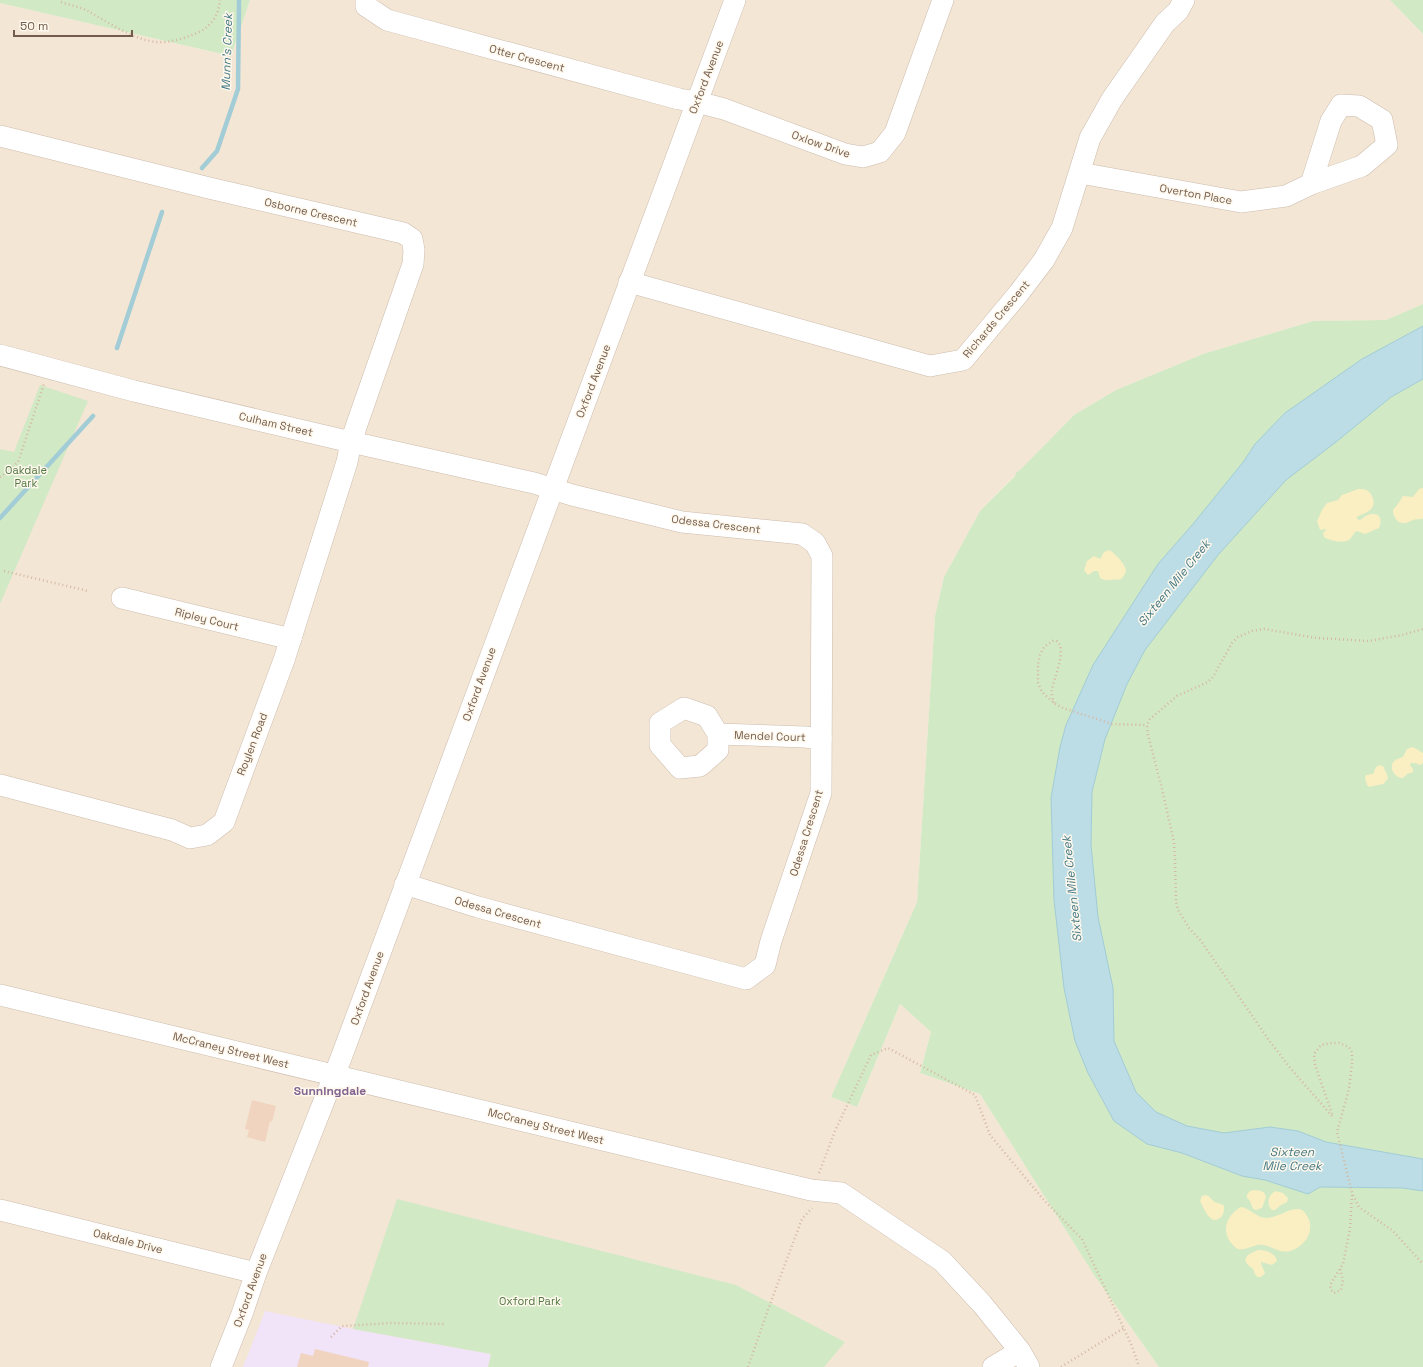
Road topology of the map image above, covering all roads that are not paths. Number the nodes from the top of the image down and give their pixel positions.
1 (366, 0) edge
2 (735, 0) edge
3 (943, 0) edge
4 (1184, 0) edge
5 (697, 102) junction
6 (0, 136) edge
7 (1080, 173) junction
8 (1311, 184) dead end
9 (629, 282) junction
10 (0, 355) edge
11 (351, 442) junction
12 (552, 488) junction
13 (122, 598) dead end
14 (291, 639) junction
15 (718, 734) dead end
16 (821, 739) junction
17 (0, 785) edge
18 (405, 884) junction
19 (0, 995) edge
20 (334, 1075) junction
21 (0, 1210) edge
22 (256, 1273) junction
23 (1024, 1359) edge
24 (221, 1367) edge
25 (993, 1367) edge

1 - 5 street, Otter Crescent
2 - 5 street, Oxford Avenue
3 - 5 street, Oxlow Drive
4 - 7 street, Richards Crescent
5 - 9 street, Oxford Avenue
6 - 11 street, Osborne Crescent
7 - 8 street, Overton Place
7 - 9 street, Richards Crescent
9 - 12 street, Oxford Avenue
10 - 11 street, Culham Street
11 - 12 street, Culham Street
11 - 14 street, Roylen Road
12 - 16 street, Odessa Crescent
12 - 18 street, Oxford Avenue
13 - 14 street, Ripley Court
14 - 17 street, Roylen Road
15 - 16 street, Mendel Court
16 - 18 street, Odessa Crescent
18 - 20 street, Oxford Avenue
19 - 20 street, McCraney Street West
20 - 22 street, Oxford Avenue
20 - 23 street, McCraney Street West
21 - 22 street, Oakdale Drive
22 - 24 street, Oxford Avenue
23 - 25 street

